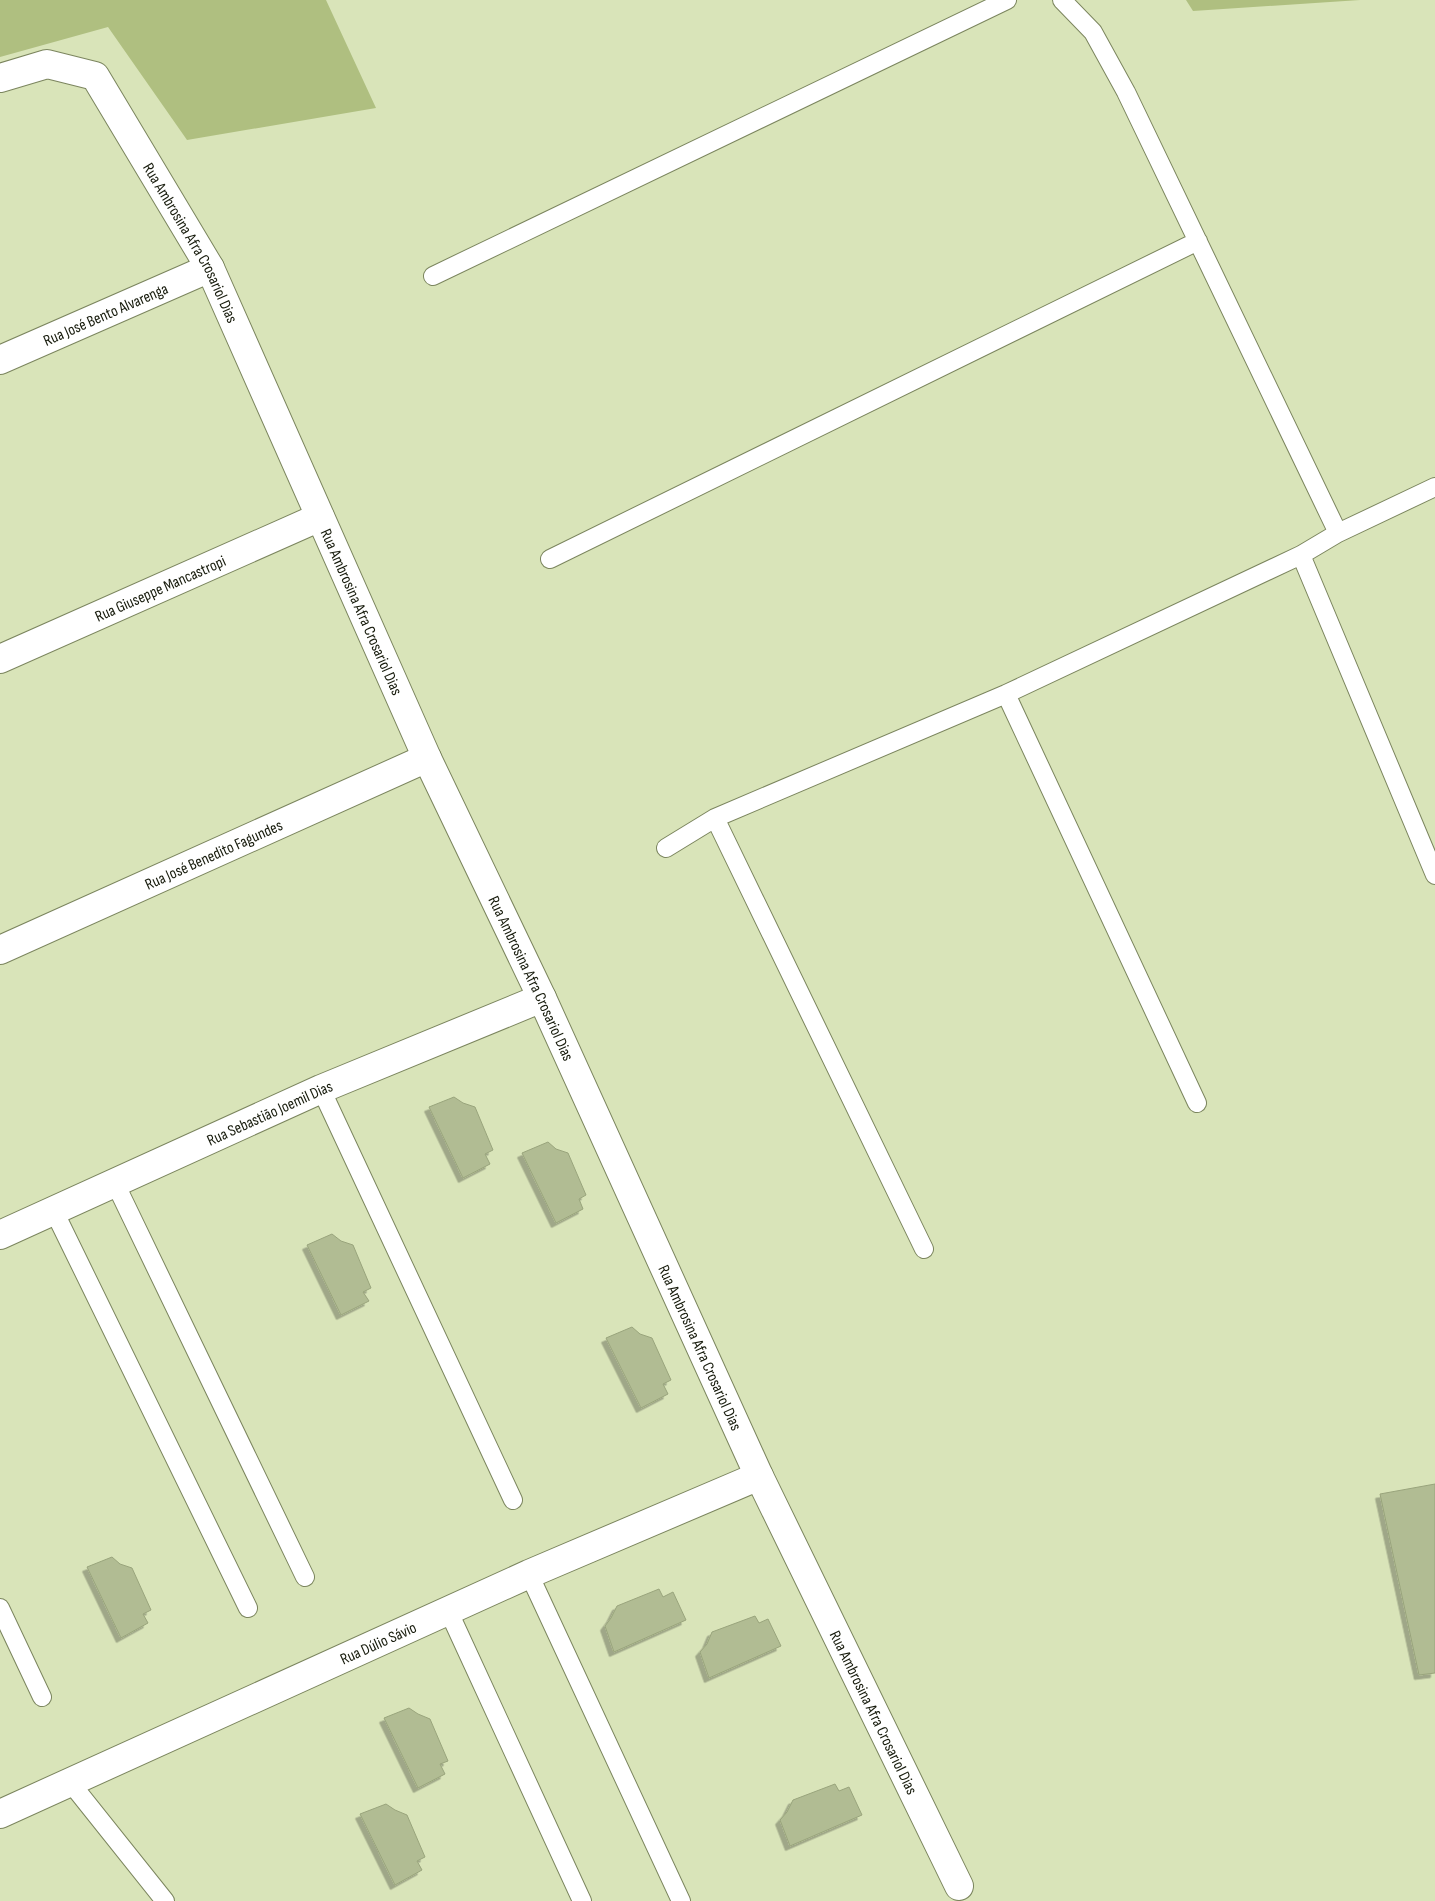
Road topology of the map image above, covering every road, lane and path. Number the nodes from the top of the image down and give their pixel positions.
1 (1007, 0) edge
2 (1062, 0) edge
3 (0, 78) edge
4 (1198, 241) junction
5 (210, 268) junction
6 (433, 276) dead end
7 (0, 360) edge
8 (1435, 487) edge
9 (320, 517) junction
10 (1338, 533) junction
11 (1301, 555) junction
12 (550, 559) dead end
13 (0, 659) edge
14 (1006, 694) junction
15 (427, 758) junction
16 (716, 818) junction
17 (666, 848) dead end
18 (1435, 875) edge
19 (0, 950) edge
20 (542, 998) junction
21 (321, 1089) junction
22 (1197, 1104) dead end
23 (115, 1183) junction
24 (54, 1211) junction
25 (0, 1235) edge
26 (924, 1249) dead end
27 (759, 1476) junction
28 (513, 1500) dead end
29 (528, 1574) junction
30 (305, 1577) dead end
31 (0, 1608) edge
32 (248, 1608) dead end
33 (448, 1610) junction
34 (42, 1697) dead end
35 (70, 1782) junction
36 (0, 1814) edge
37 (958, 1896) edge
38 (165, 1901) edge
39 (582, 1901) edge
40 (681, 1901) edge

1 - 6 lane
2 - 4 lane
3 - 5 street, Rua Ambrosina Afra Crosariol Dias
4 - 10 lane
4 - 12 lane
5 - 7 street, Rua José Bento Alvarenga
5 - 9 street, Rua Ambrosina Afra Crosariol Dias
8 - 10 lane
9 - 13 street, Rua Giuseppe Mancastropi
9 - 15 street, Rua Ambrosina Afra Crosariol Dias
10 - 11 lane
11 - 14 lane
11 - 18 lane
14 - 16 lane
14 - 22 lane
15 - 19 street, Rua José Benedito Fagundes
15 - 20 street, Rua Ambrosina Afra Crosariol Dias
16 - 17 lane
16 - 26 lane
20 - 21 street, Rua Sebastião Joemil Dias
20 - 27 street, Rua Ambrosina Afra Crosariol Dias
21 - 23 street, Rua Sebastião Joemil Dias
21 - 28 lane
23 - 24 street, Rua Sebastião Joemil Dias
23 - 30 lane
24 - 25 street, Rua Sebastião Joemil Dias
24 - 32 lane
27 - 29 street, Rua Dúlio Sávio
27 - 37 street, Rua Ambrosina Afra Crosariol Dias
29 - 33 street, Rua Dúlio Sávio
29 - 40 lane
31 - 34 lane
33 - 35 street, Rua Dúlio Sávio
33 - 39 lane
35 - 36 street, Rua Dúlio Sávio
35 - 38 lane

